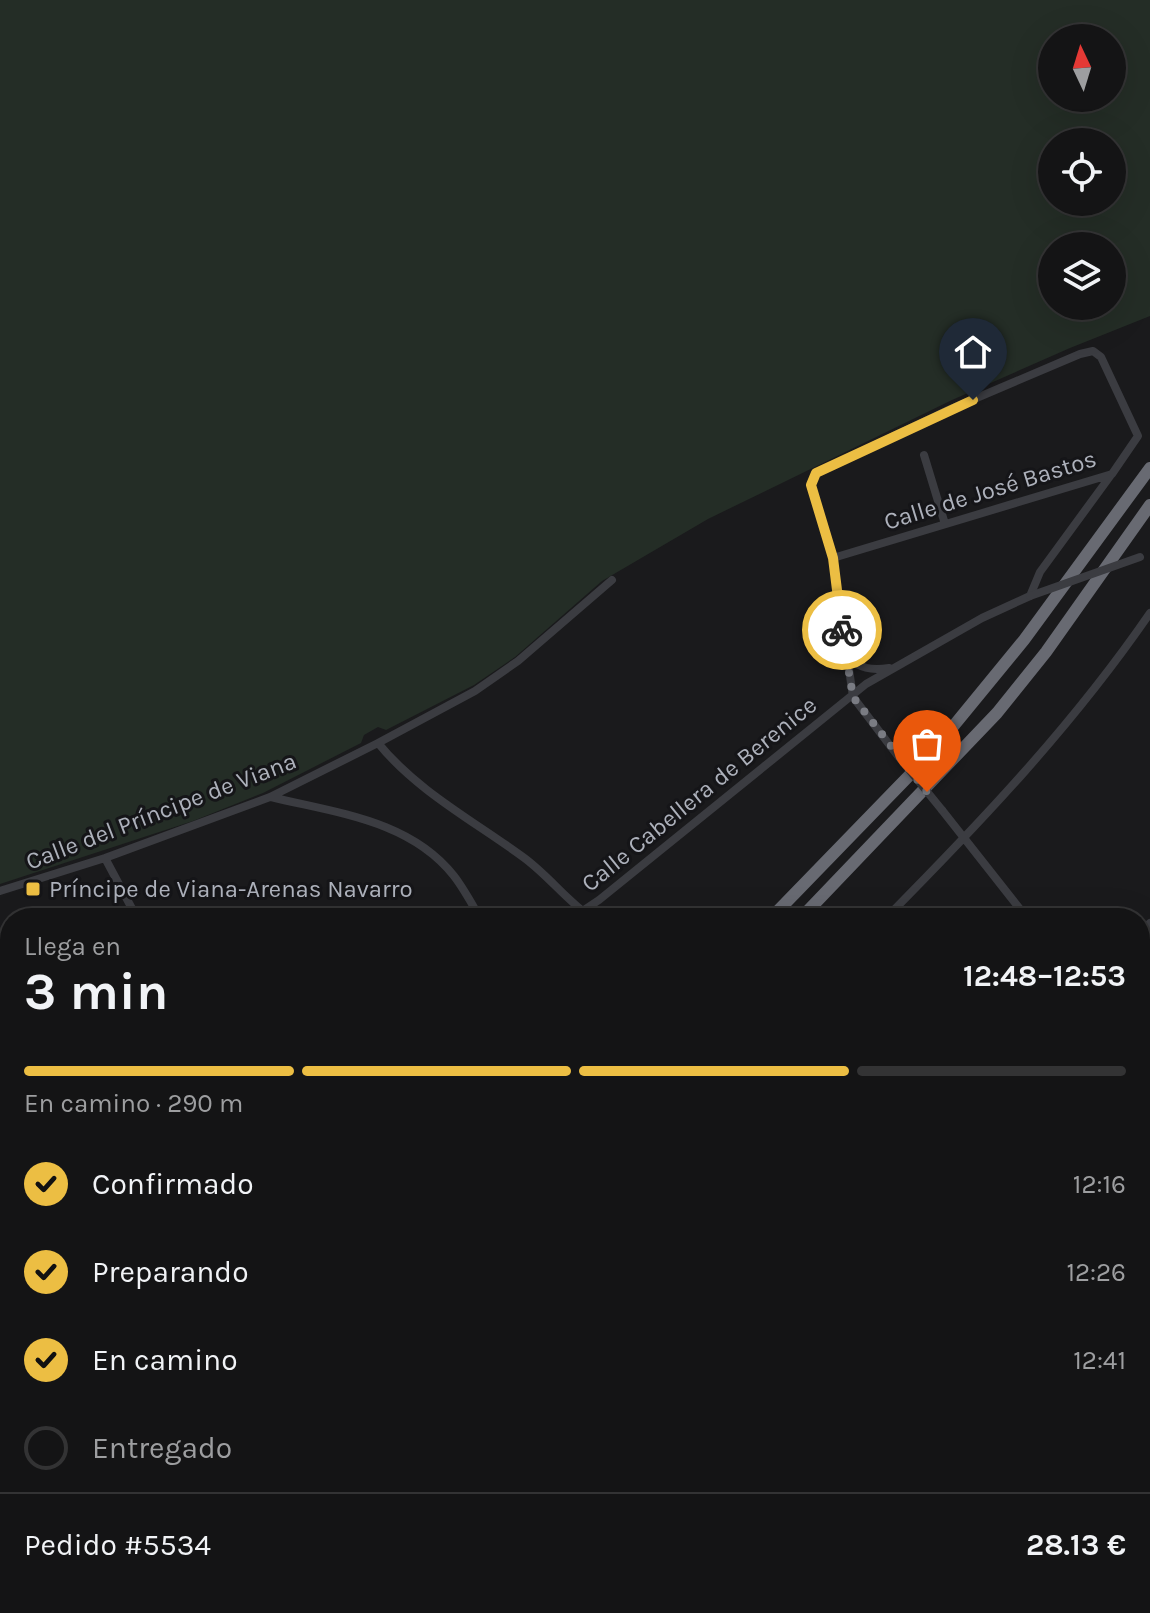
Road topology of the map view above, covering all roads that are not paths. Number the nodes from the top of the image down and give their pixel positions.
1 (924, 455) dead end
2 (1150, 468) edge
3 (1112, 474) junction
4 (1150, 505) edge
5 (945, 524) junction
6 (1150, 554) edge
7 (833, 558) junction
8 (612, 580) dead end
9 (1030, 596) junction
10 (1150, 613) edge
11 (846, 657) junction
12 (893, 667) junction
13 (853, 697) junction
14 (378, 743) junction
15 (270, 797) junction
16 (964, 839) junction
17 (105, 858) junction
18 (0, 891) edge
19 (132, 908) edge
20 (474, 908) edge
21 (580, 908) edge
22 (589, 908) edge
23 (781, 908) edge
24 (811, 908) edge
25 (896, 908) edge
26 (1019, 908) edge

1 - 5 street
2 - 23 highway
3 - 5 street, Calle de José Bastos
3 - 7 street, Calle de José Bastos
3 - 9 street
4 - 24 highway
5 - 7 street, Calle de José Bastos
6 - 9 street, Calle Cabellera de Berenice, bridge
7 - 11 street
8 - 14 street
9 - 12 street, Calle Cabellera de Berenice
10 - 16 street
11 - 12 street
11 - 13 street
12 - 13 street, Calle Cabellera de Berenice
13 - 16 street, bridge
13 - 22 street, Calle Cabellera de Berenice
14 - 15 street, Calle del Príncipe de Viana
14 - 21 street
15 - 17 street, Calle del Príncipe de Viana
15 - 20 street
16 - 25 street
16 - 26 street
17 - 18 street, Calle del Príncipe de Viana
17 - 19 street

